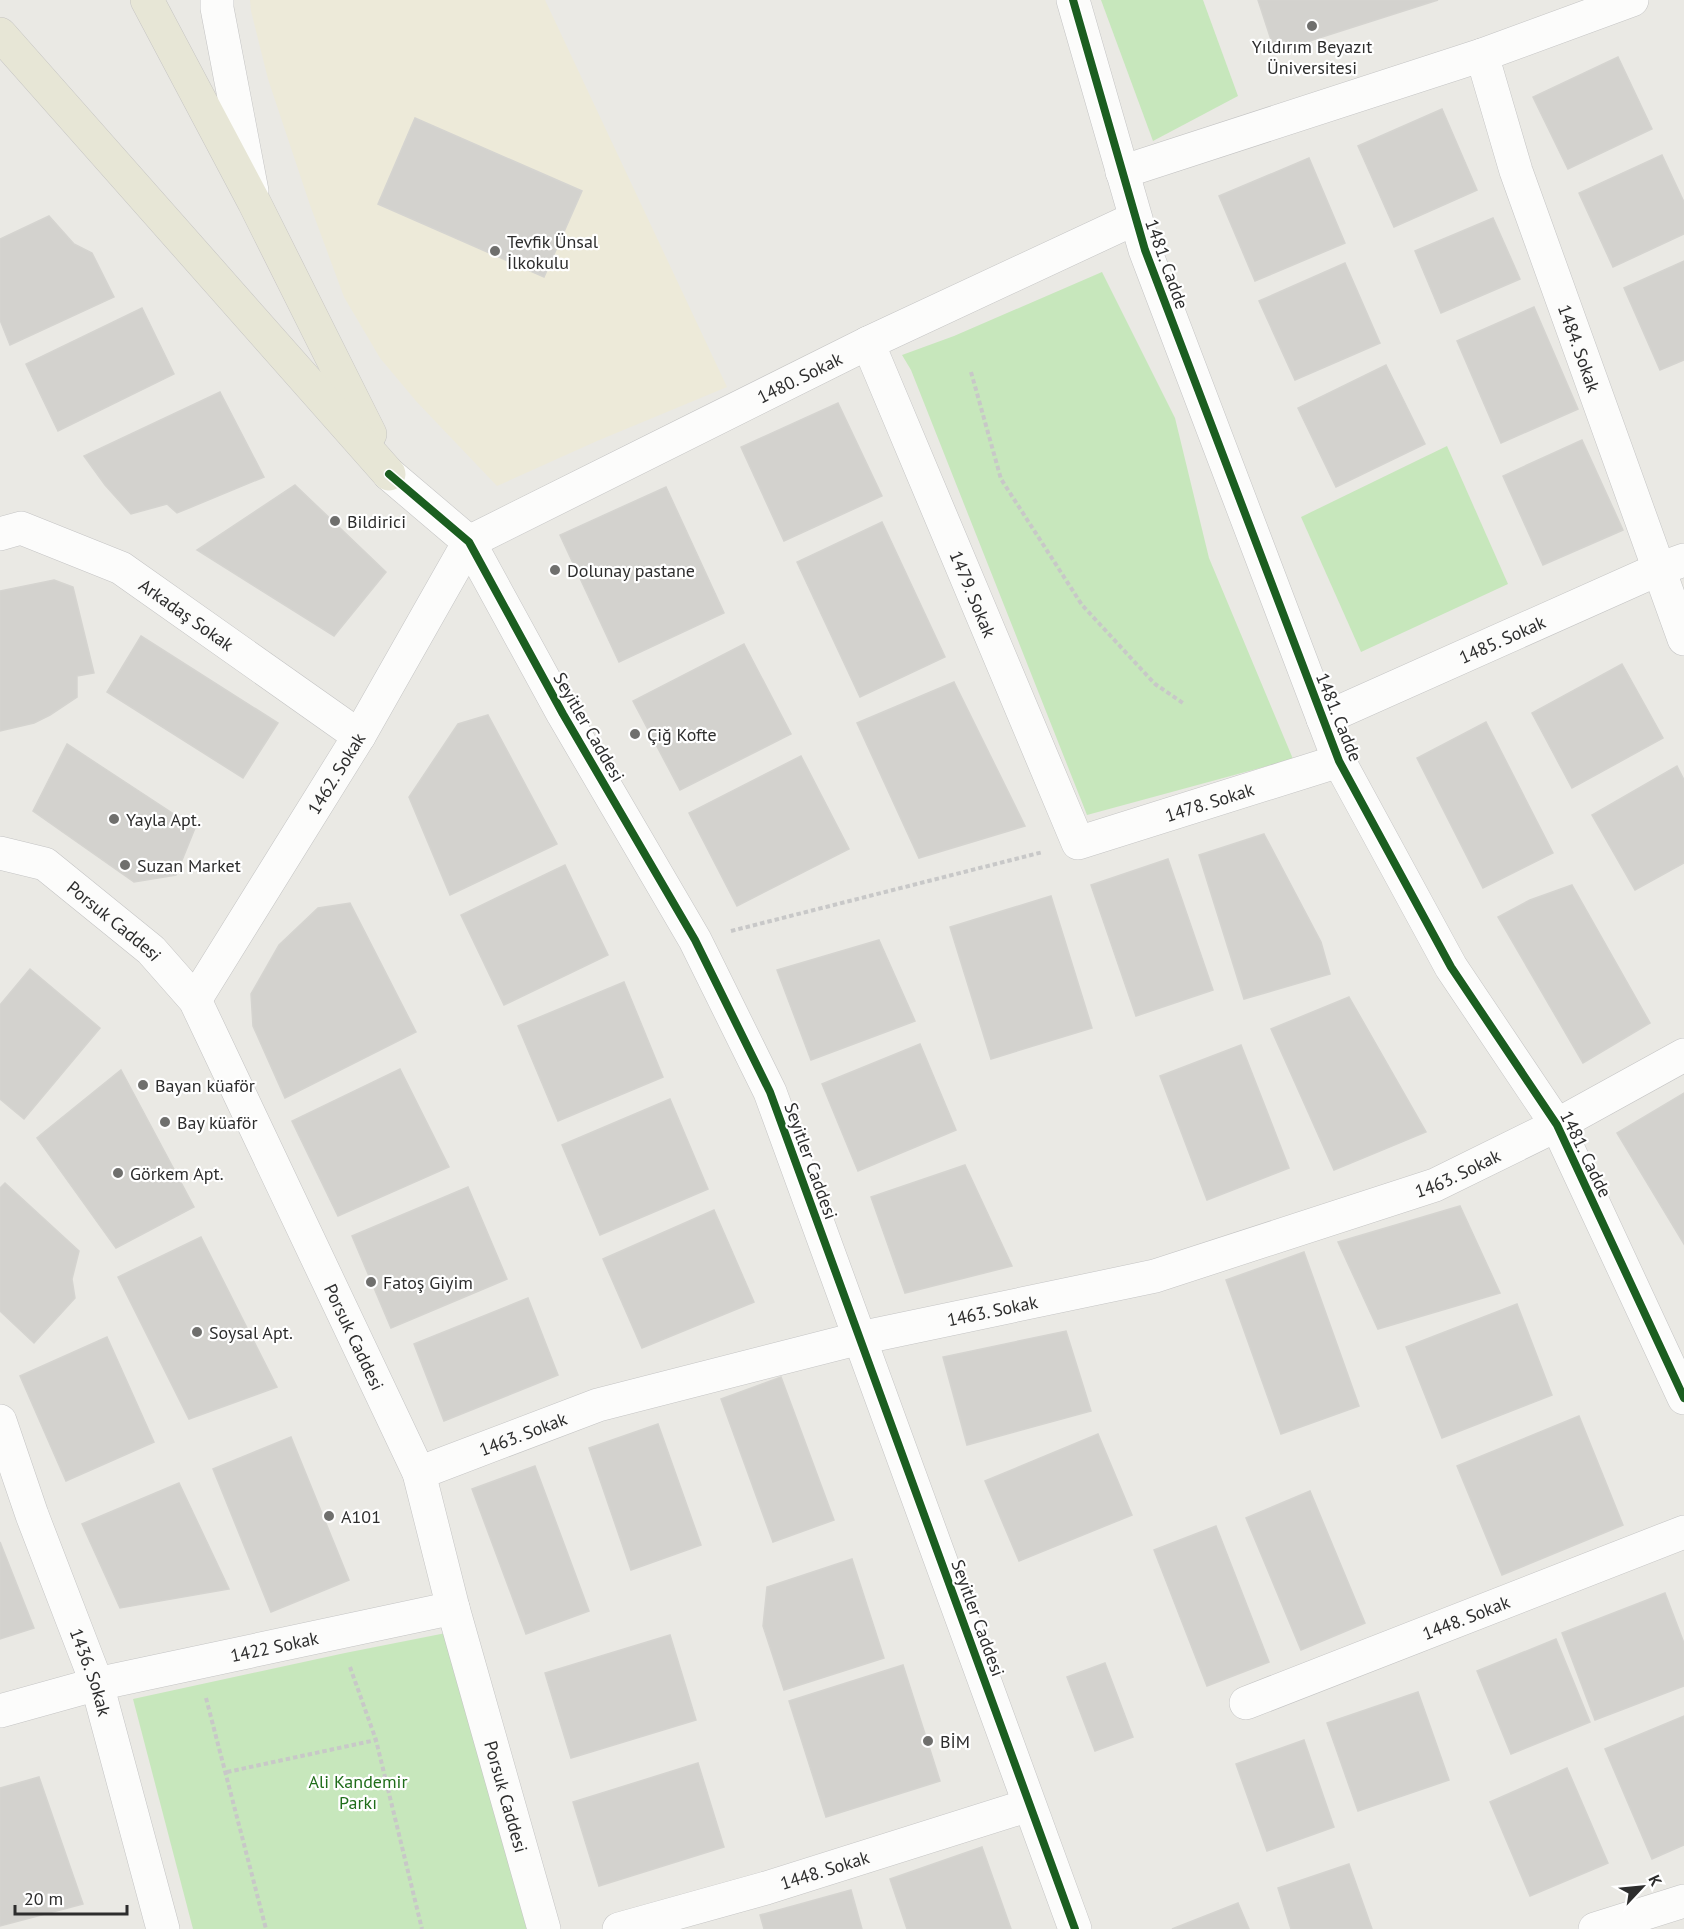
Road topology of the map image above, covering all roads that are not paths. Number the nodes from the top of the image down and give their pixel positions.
1 (147, 0) edge
2 (217, 0) edge
3 (1073, 0) edge
4 (1632, 0) edge
5 (0, 34) edge
6 (1482, 55) junction
7 (1122, 172) junction
8 (254, 202) junction
9 (1134, 219) junction
10 (868, 343) junction
11 (389, 474) junction
12 (0, 534) edge
13 (469, 542) junction
14 (1671, 565) edge
15 (1684, 639) edge
16 (1323, 719) junction
17 (359, 736) junction
18 (1339, 761) junction
19 (1078, 843) joint
20 (0, 853) edge
21 (195, 1000) junction
22 (1684, 1055) edge
23 (1557, 1125) junction
24 (860, 1338) junction
25 (1684, 1398) edge
26 (0, 1421) edge
27 (419, 1473) junction
28 (1684, 1532) edge
29 (453, 1608) junction
30 (97, 1684) junction
31 (1246, 1703) dead end
32 (0, 1711) edge
33 (1029, 1805) junction
34 (1684, 1901) edge
35 (163, 1929) edge
36 (544, 1929) edge
37 (619, 1929) edge
38 (1075, 1929) edge
39 (1595, 1929) edge

1 - 8 main road
2 - 8 street
3 - 7 street, 1481. Cadde
4 - 6 street
5 - 11 main road
6 - 7 street
6 - 14 street, 1484. Sokak
7 - 9 street, 1481. Cadde
8 - 11 main road
9 - 10 street, 1480. Sokak
9 - 16 street, 1481. Cadde
10 - 13 street, 1480. Sokak
10 - 19 street, 1479. Sokak
11 - 13 street, Seyitler Caddesi
12 - 17 street, Arkadaş Sokak
13 - 17 street, 1462. Sokak
13 - 24 street, Seyitler Caddesi
14 - 15 street, 1484. Sokak
14 - 16 street, 1485. Sokak
16 - 18 street, 1481. Cadde
17 - 21 street, 1462. Sokak
18 - 19 street, 1478. Sokak
18 - 23 street, 1481. Cadde
20 - 21 street, Porsuk Caddesi
21 - 27 street, Porsuk Caddesi
22 - 23 street, 1463. Sokak
23 - 24 street, 1463. Sokak
23 - 25 street, 1481. Cadde
24 - 27 street, 1463. Sokak
24 - 33 street, Seyitler Caddesi
26 - 30 street, 1436. Sokak
27 - 29 street, Porsuk Caddesi
28 - 31 street, 1448. Sokak
29 - 30 street, 1422 Sokak
29 - 36 street, Porsuk Caddesi
30 - 32 street, 1422 Sokak
30 - 35 street, 1436. Sokak
33 - 37 street, 1448. Sokak
33 - 38 street, Seyitler Caddesi
34 - 39 street

